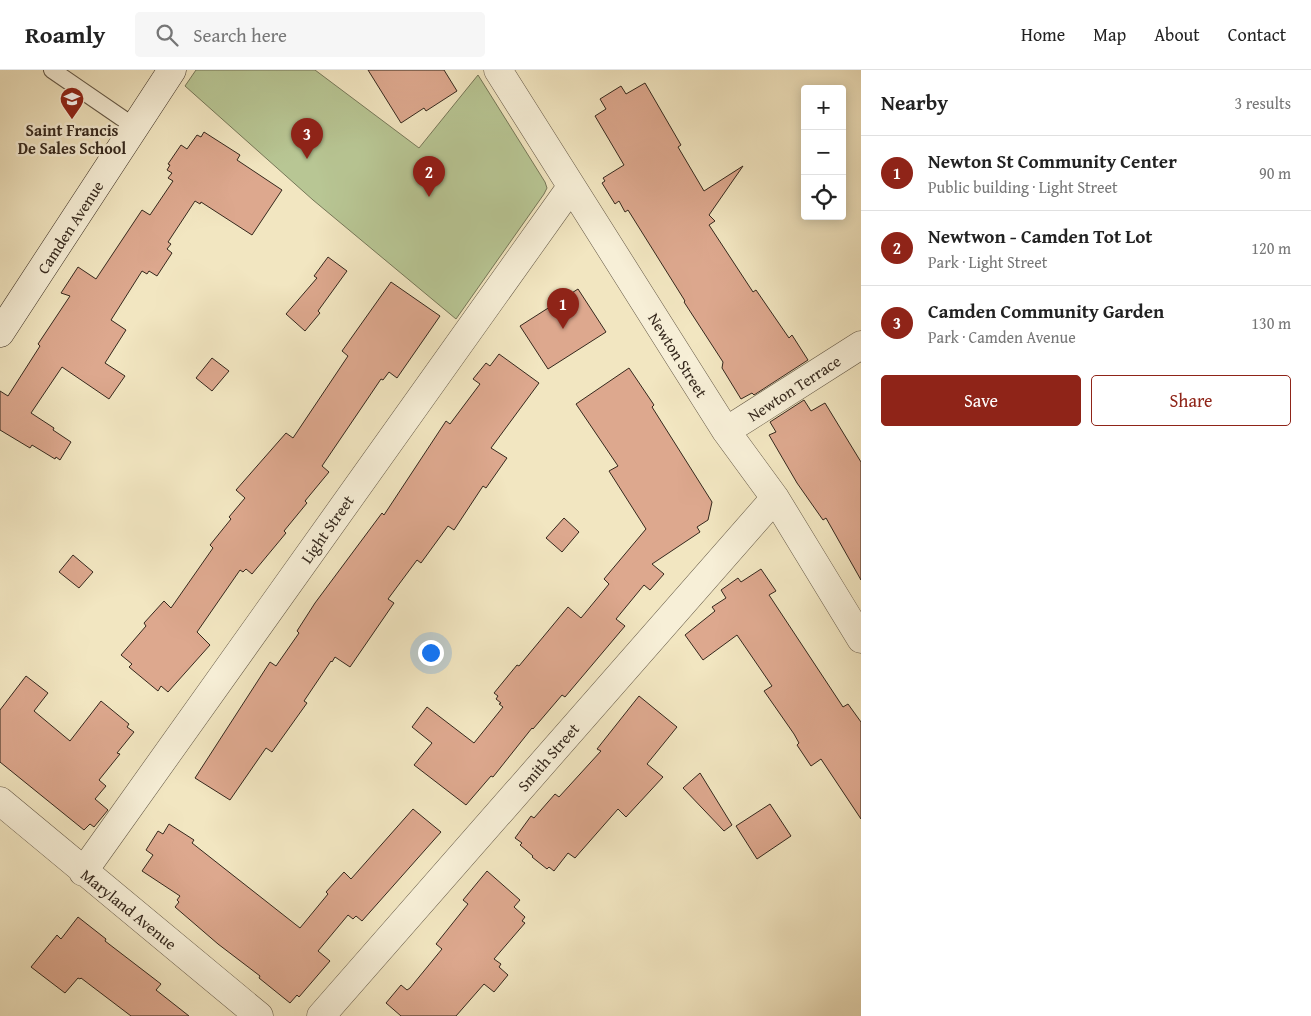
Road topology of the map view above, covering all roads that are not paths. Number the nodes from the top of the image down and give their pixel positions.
1 (52, 70) edge
2 (172, 70) edge
3 (498, 70) edge
4 (135, 127) junction
5 (571, 187) junction
6 (0, 333) edge
7 (861, 345) edge
8 (726, 431) junction
9 (775, 498) junction
10 (861, 639) edge
11 (0, 801) edge
12 (83, 872) junction
13 (259, 1016) edge
14 (321, 1016) edge

1 - 4 lane
2 - 4 street, Camden Avenue
3 - 5 street, Newton Street
4 - 6 street, Camden Avenue
5 - 8 street, Newton Street
5 - 12 street, Light Street
7 - 8 street, Newton Terrace
8 - 9 street, Newton Street
9 - 10 street, Newton Street
9 - 14 street, Smith Street
11 - 12 street, Maryland Avenue
12 - 13 street, Maryland Avenue

